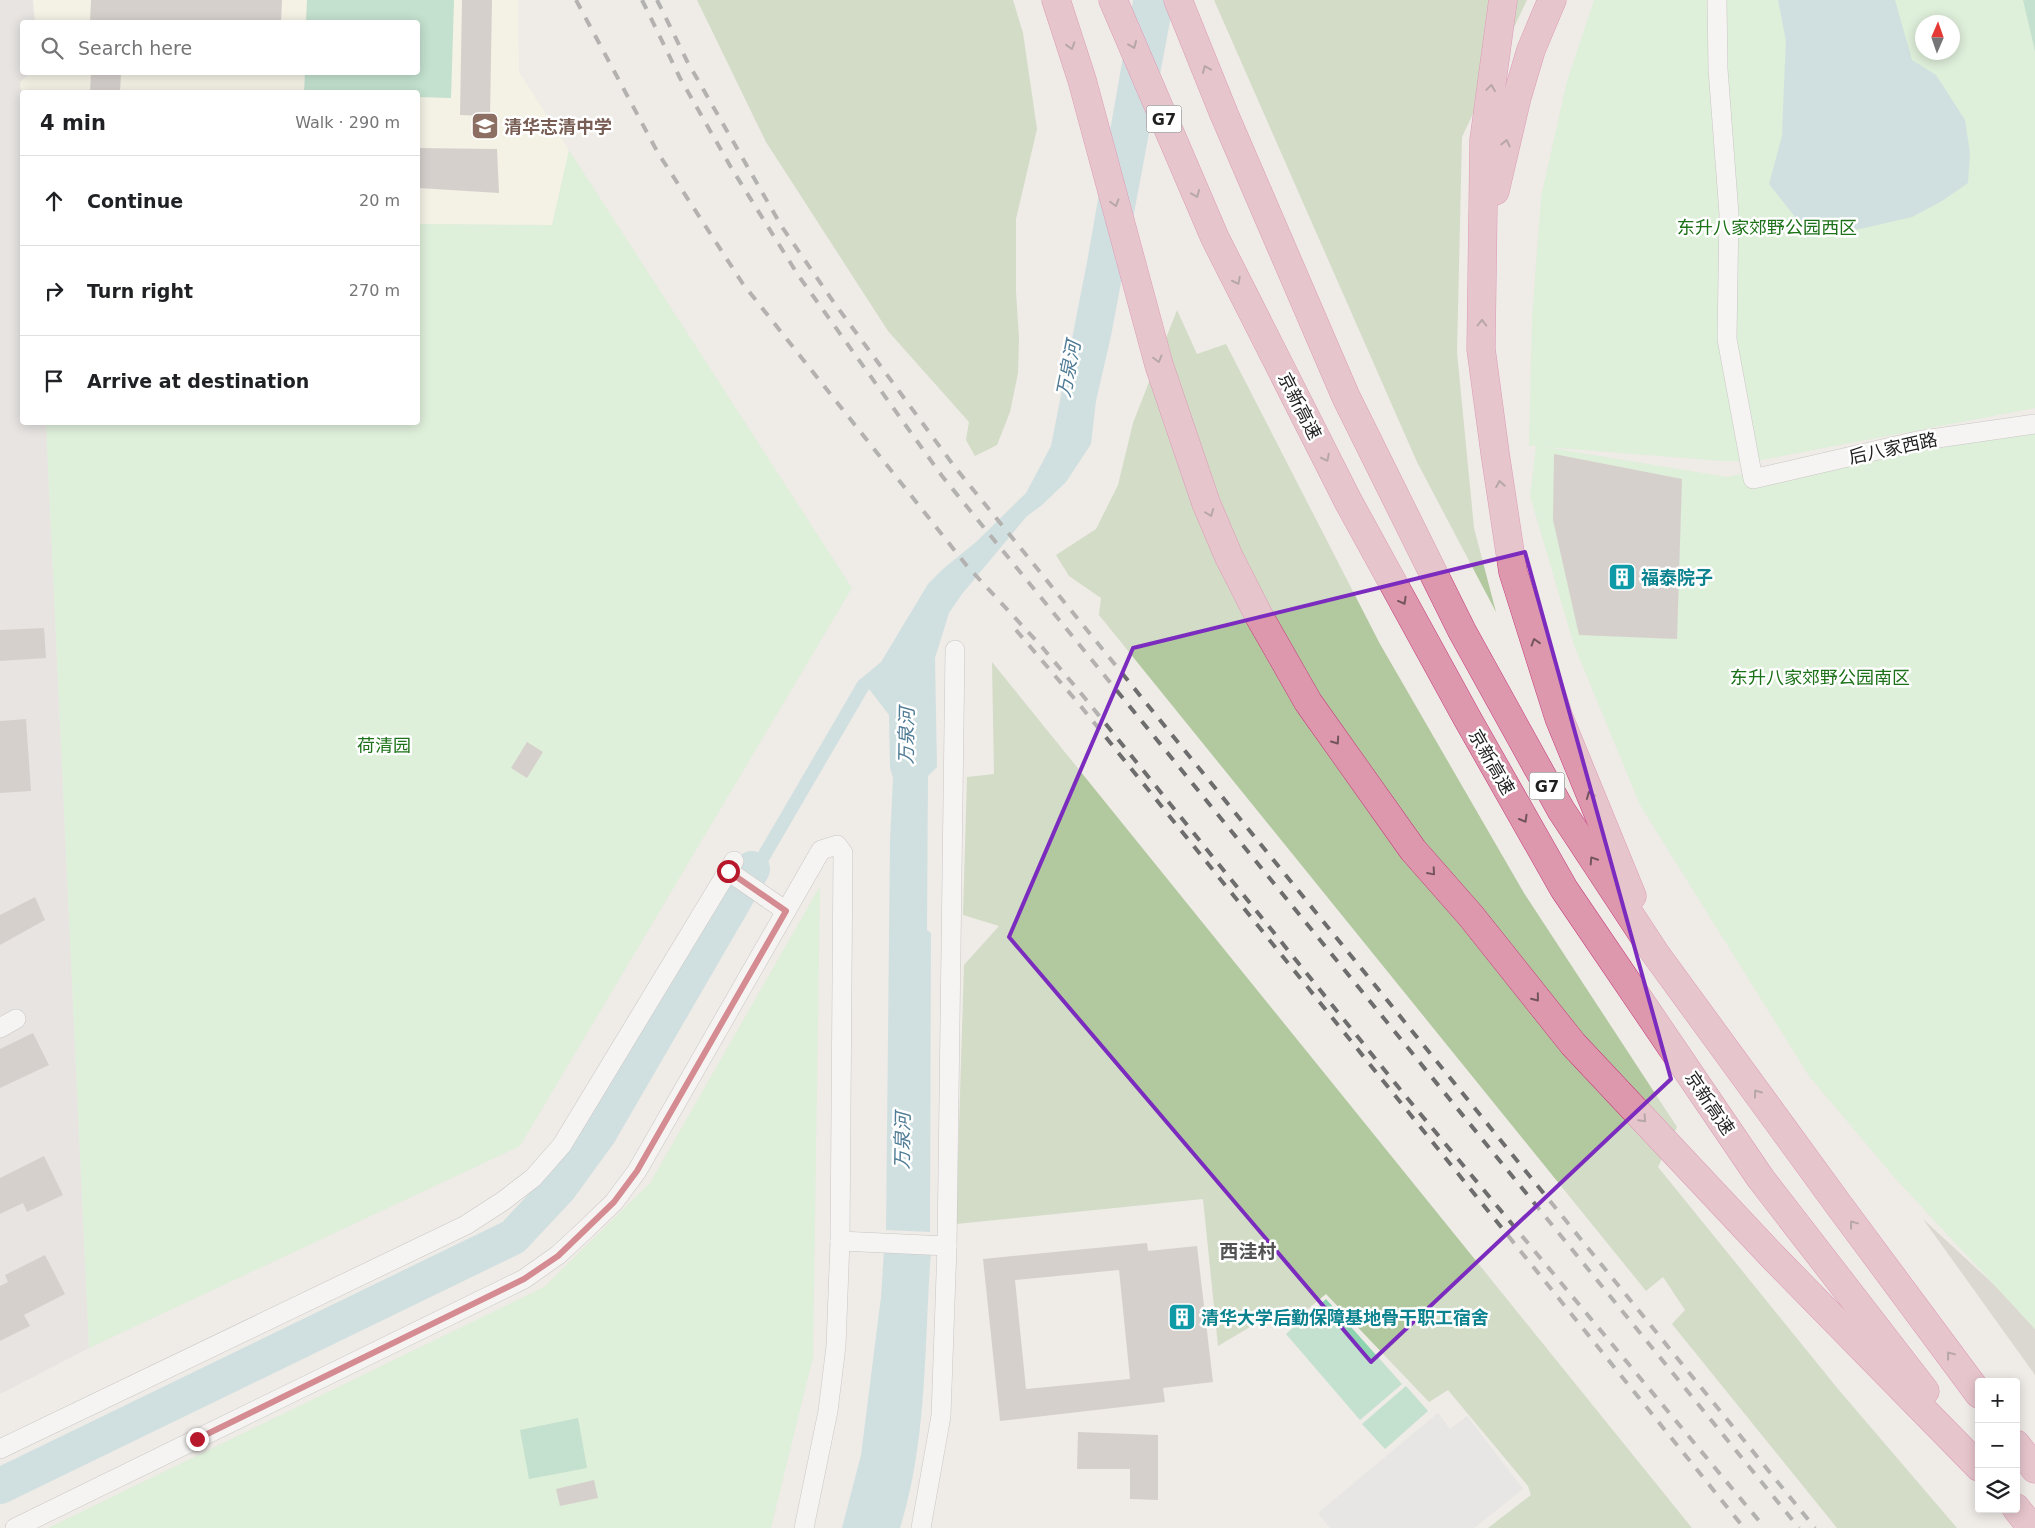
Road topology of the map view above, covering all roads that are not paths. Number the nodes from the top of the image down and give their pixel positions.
1 (1056, 0) edge
2 (1113, 0) edge
3 (1178, 0) edge
4 (1503, 0) edge
5 (1552, 0) edge
6 (1717, 0) edge
7 (1483, 242) junction
8 (2035, 424) edge
9 (954, 650) dead end
10 (786, 911) junction
11 (1655, 953) junction
12 (840, 1241) junction
13 (947, 1246) junction
14 (1975, 1389) edge
15 (0, 1449) edge
16 (2020, 1449) edge
17 (1975, 1455) edge
18 (1975, 1462) edge
19 (2035, 1469) edge
20 (2020, 1513) edge
21 (15, 1528) edge
22 (804, 1528) edge
23 (922, 1528) edge
24 (2032, 1528) edge

1 -> 18 highway
2 -> 17 highway, 京新高速 / G7
11 -> 3 highway, 京新高速 / G7
7 -> 4 highway
7 -> 5 highway
6 - 8 street, 后八家西路
11 -> 7 highway
9 - 13 street
10 - 12 street
10 - 15 street
10 - 21 street
14 -> 11 highway, 京新高速 / G7
12 - 13 street
12 - 22 street
13 - 23 street
16 - 19 highway
20 - 24 highway

